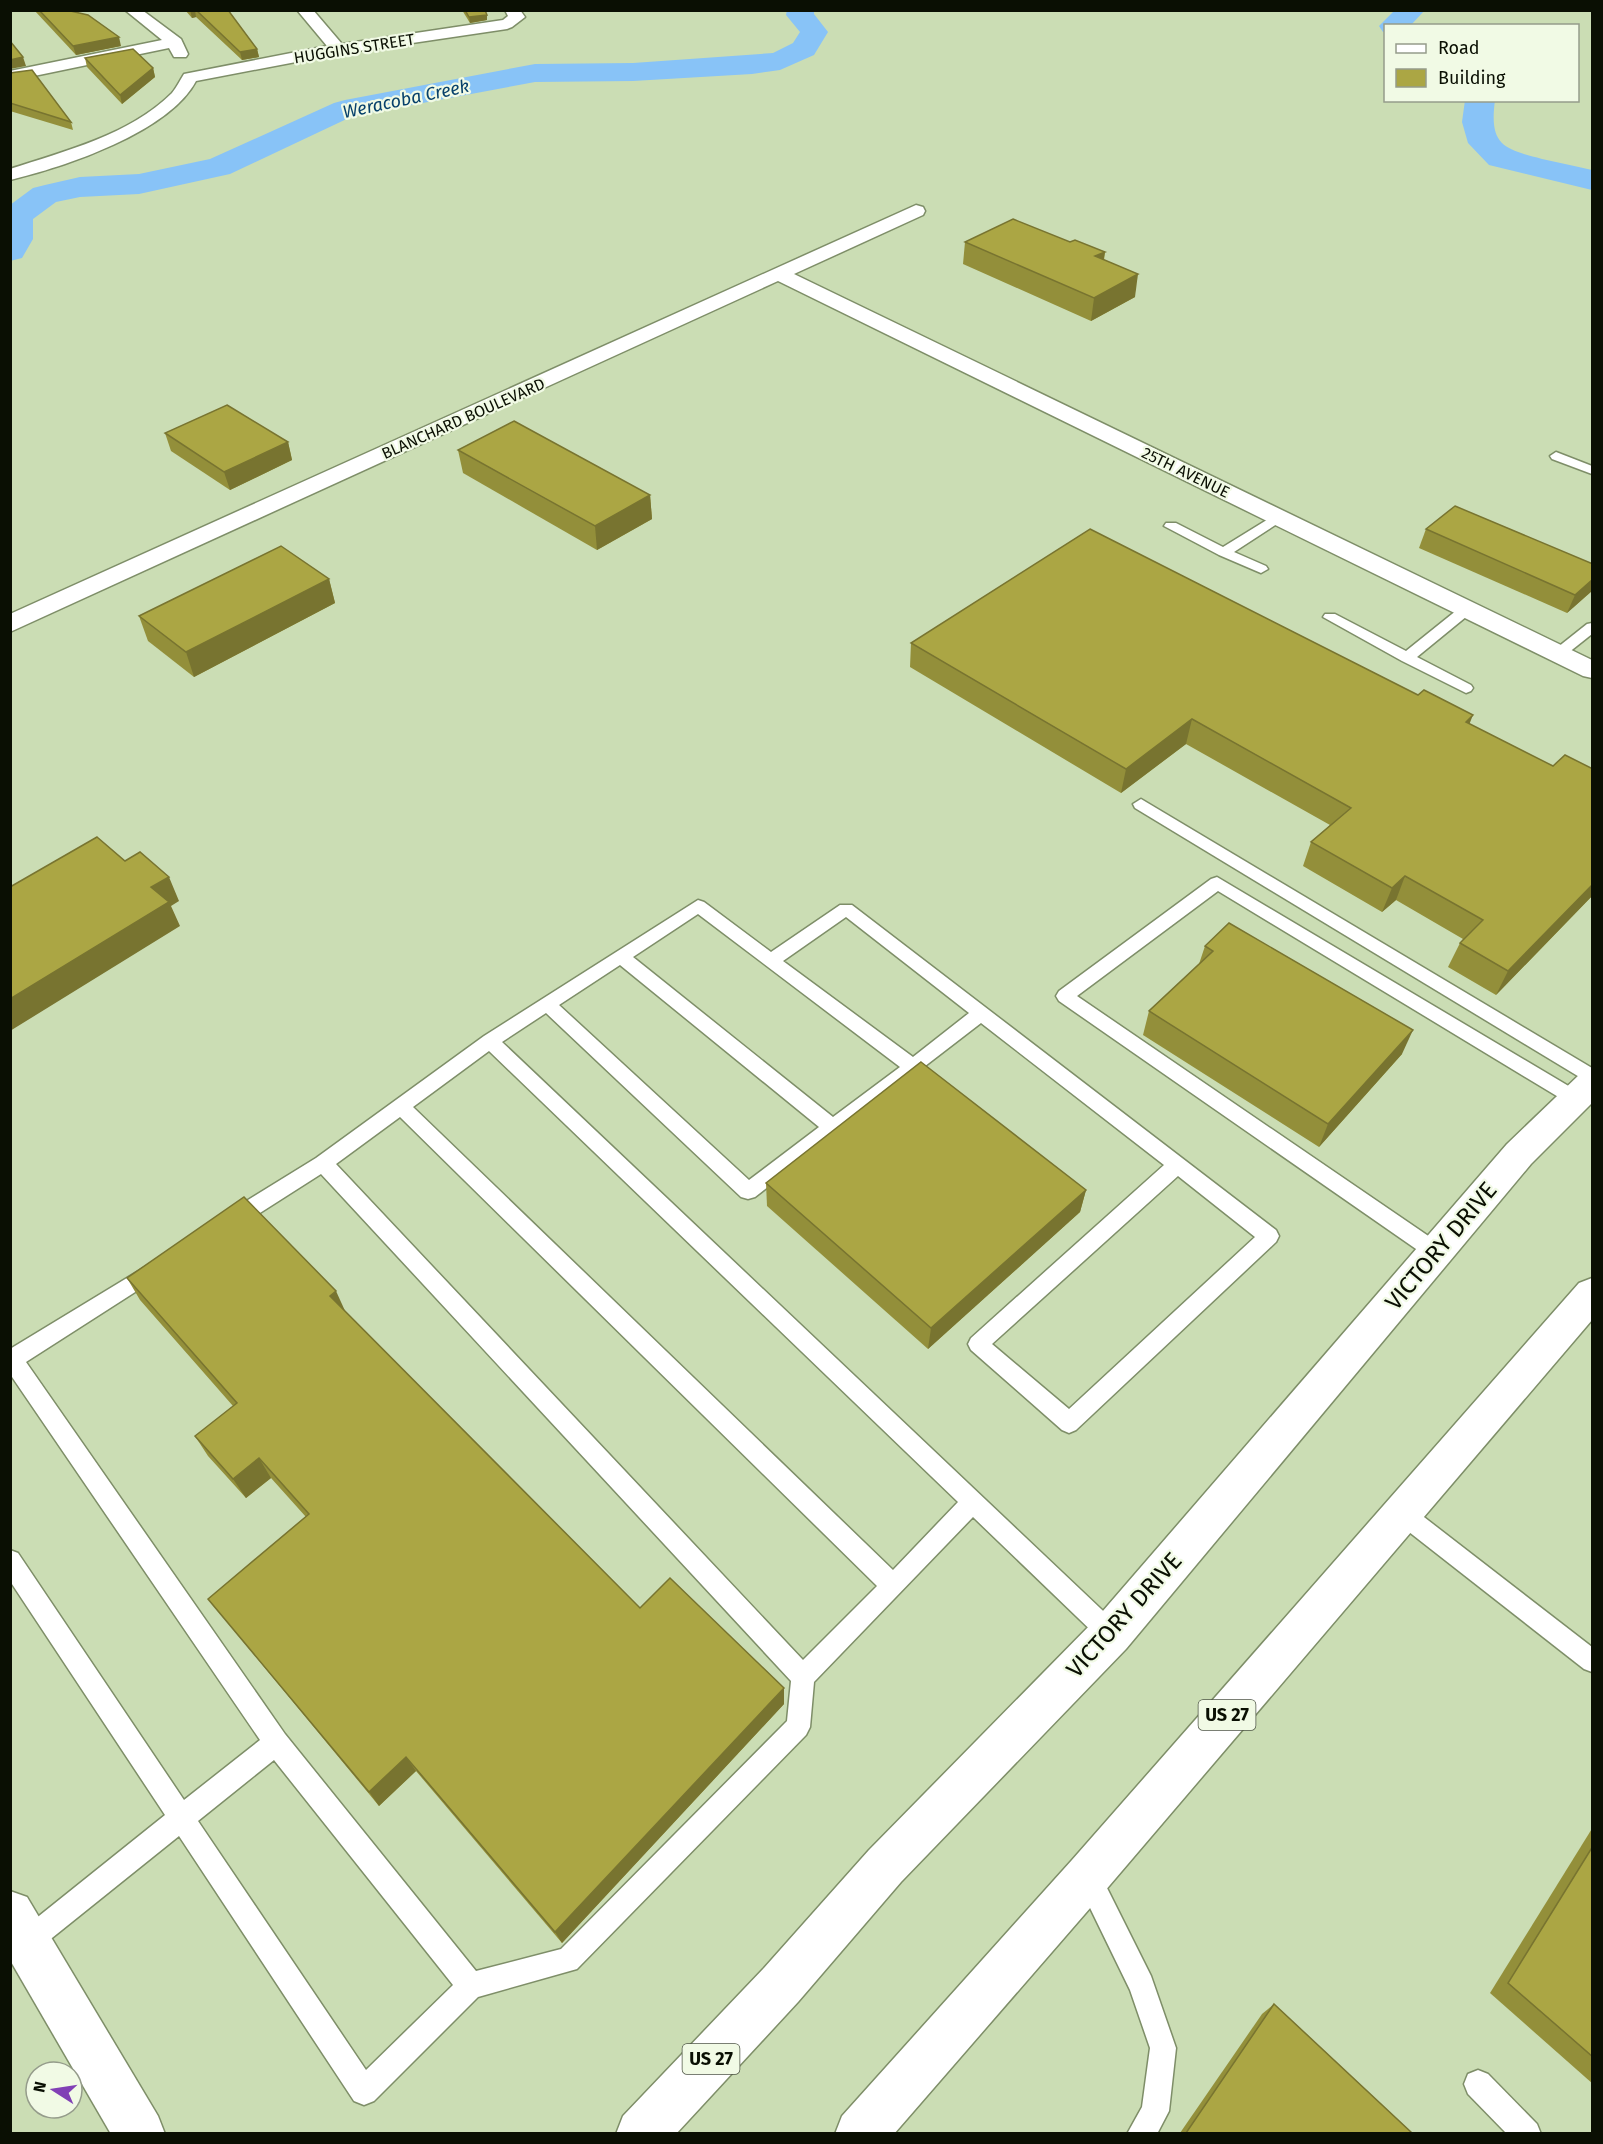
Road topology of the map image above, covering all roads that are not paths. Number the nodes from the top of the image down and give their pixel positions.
1 (132, 10) edge
2 (304, 10) edge
3 (514, 14) edge
4 (175, 42) junction
5 (338, 49) junction
6 (10, 76) edge
7 (190, 77) junction
8 (10, 175) edge
9 (916, 211) dead end
10 (779, 274) junction
11 (1556, 456) dead end
12 (1593, 470) edge
13 (1278, 517) junction
14 (1171, 526) dead end
15 (1224, 552) junction
16 (1261, 569) dead end
17 (1467, 609) junction
18 (1330, 617) dead end
19 (10, 624) edge
20 (1593, 627) edge
21 (1558, 654) junction
22 (1407, 658) junction
23 (1593, 670) edge
24 (1466, 688) dead end
25 (1140, 804) dead end
26 (621, 957) junction
27 (771, 961) junction
28 (547, 1004) junction
29 (981, 1013) junction
30 (490, 1041) junction
31 (913, 1067) junction
32 (1587, 1086) edge
33 (401, 1106) junction
34 (832, 1128) junction
35 (323, 1163) junction
36 (1177, 1165) junction
37 (223, 1226) edge
38 (1436, 1252) junction
39 (163, 1264) edge
40 (1593, 1294) edge
41 (11, 1360) edge
42 (973, 1502) junction
43 (1403, 1514) junction
44 (10, 1561) edge
45 (893, 1586) junction
46 (1111, 1634) junction
47 (1593, 1660) edge
48 (803, 1677) junction
49 (276, 1743) junction
50 (182, 1819) junction
51 (1088, 1876) junction
52 (16, 1937) edge
53 (471, 1986) junction
54 (1478, 2084) dead end
55 (893, 2116) edge
56 (140, 2133) edge
57 (641, 2133) edge
58 (860, 2133) edge
59 (1141, 2133) edge
60 (1527, 2133) edge

1 - 4 main road
2 - 5 main road
3 - 5 main road, HUGGINS STREET
4 - 6 main road
4 - 7 main road
5 - 7 main road, HUGGINS STREET
7 - 8 main road
9 - 10 main road, BLANCHARD BOULEVARD
10 - 13 main road, 25TH AVENUE
10 - 19 main road, BLANCHARD BOULEVARD
11 - 12 lane
13 - 15 lane
13 - 17 main road, 25TH AVENUE
14 - 15 lane
15 - 16 lane
17 - 21 main road, 25TH AVENUE
17 - 22 lane
18 - 22 lane
20 - 21 lane
21 - 23 main road, 25TH AVENUE
22 - 24 lane
25 - 32 lane
26 - 27 lane
26 - 28 lane
26 - 34 lane
27 - 29 lane
27 - 31 lane
28 - 30 lane
28 - 34 lane
29 - 31 lane
29 - 36 lane
30 - 33 lane
30 - 42 lane
31 - 34 lane
32 - 38 main road, VICTORY DRIVE / US 27
32 - 38 lane
33 - 35 lane
33 - 45 lane
35 - 37 lane
35 - 48 lane
36 - 36 lane
38 - 46 main road, VICTORY DRIVE / US 27
39 - 41 lane
40 - 43 main road, US 27
41 - 49 lane
42 - 45 lane
42 - 46 lane
43 - 47 lane
43 - 51 main road, US 27
44 - 50 lane
45 - 48 lane
46 - 57 main road, VICTORY DRIVE / US 27
48 - 53 lane
49 - 50 lane
49 - 53 lane
50 - 52 lane
50 - 53 lane
51 - 55 main road, US 27
51 - 59 lane
52 - 56 main road
54 - 60 lane
55 - 58 main road, US 27

